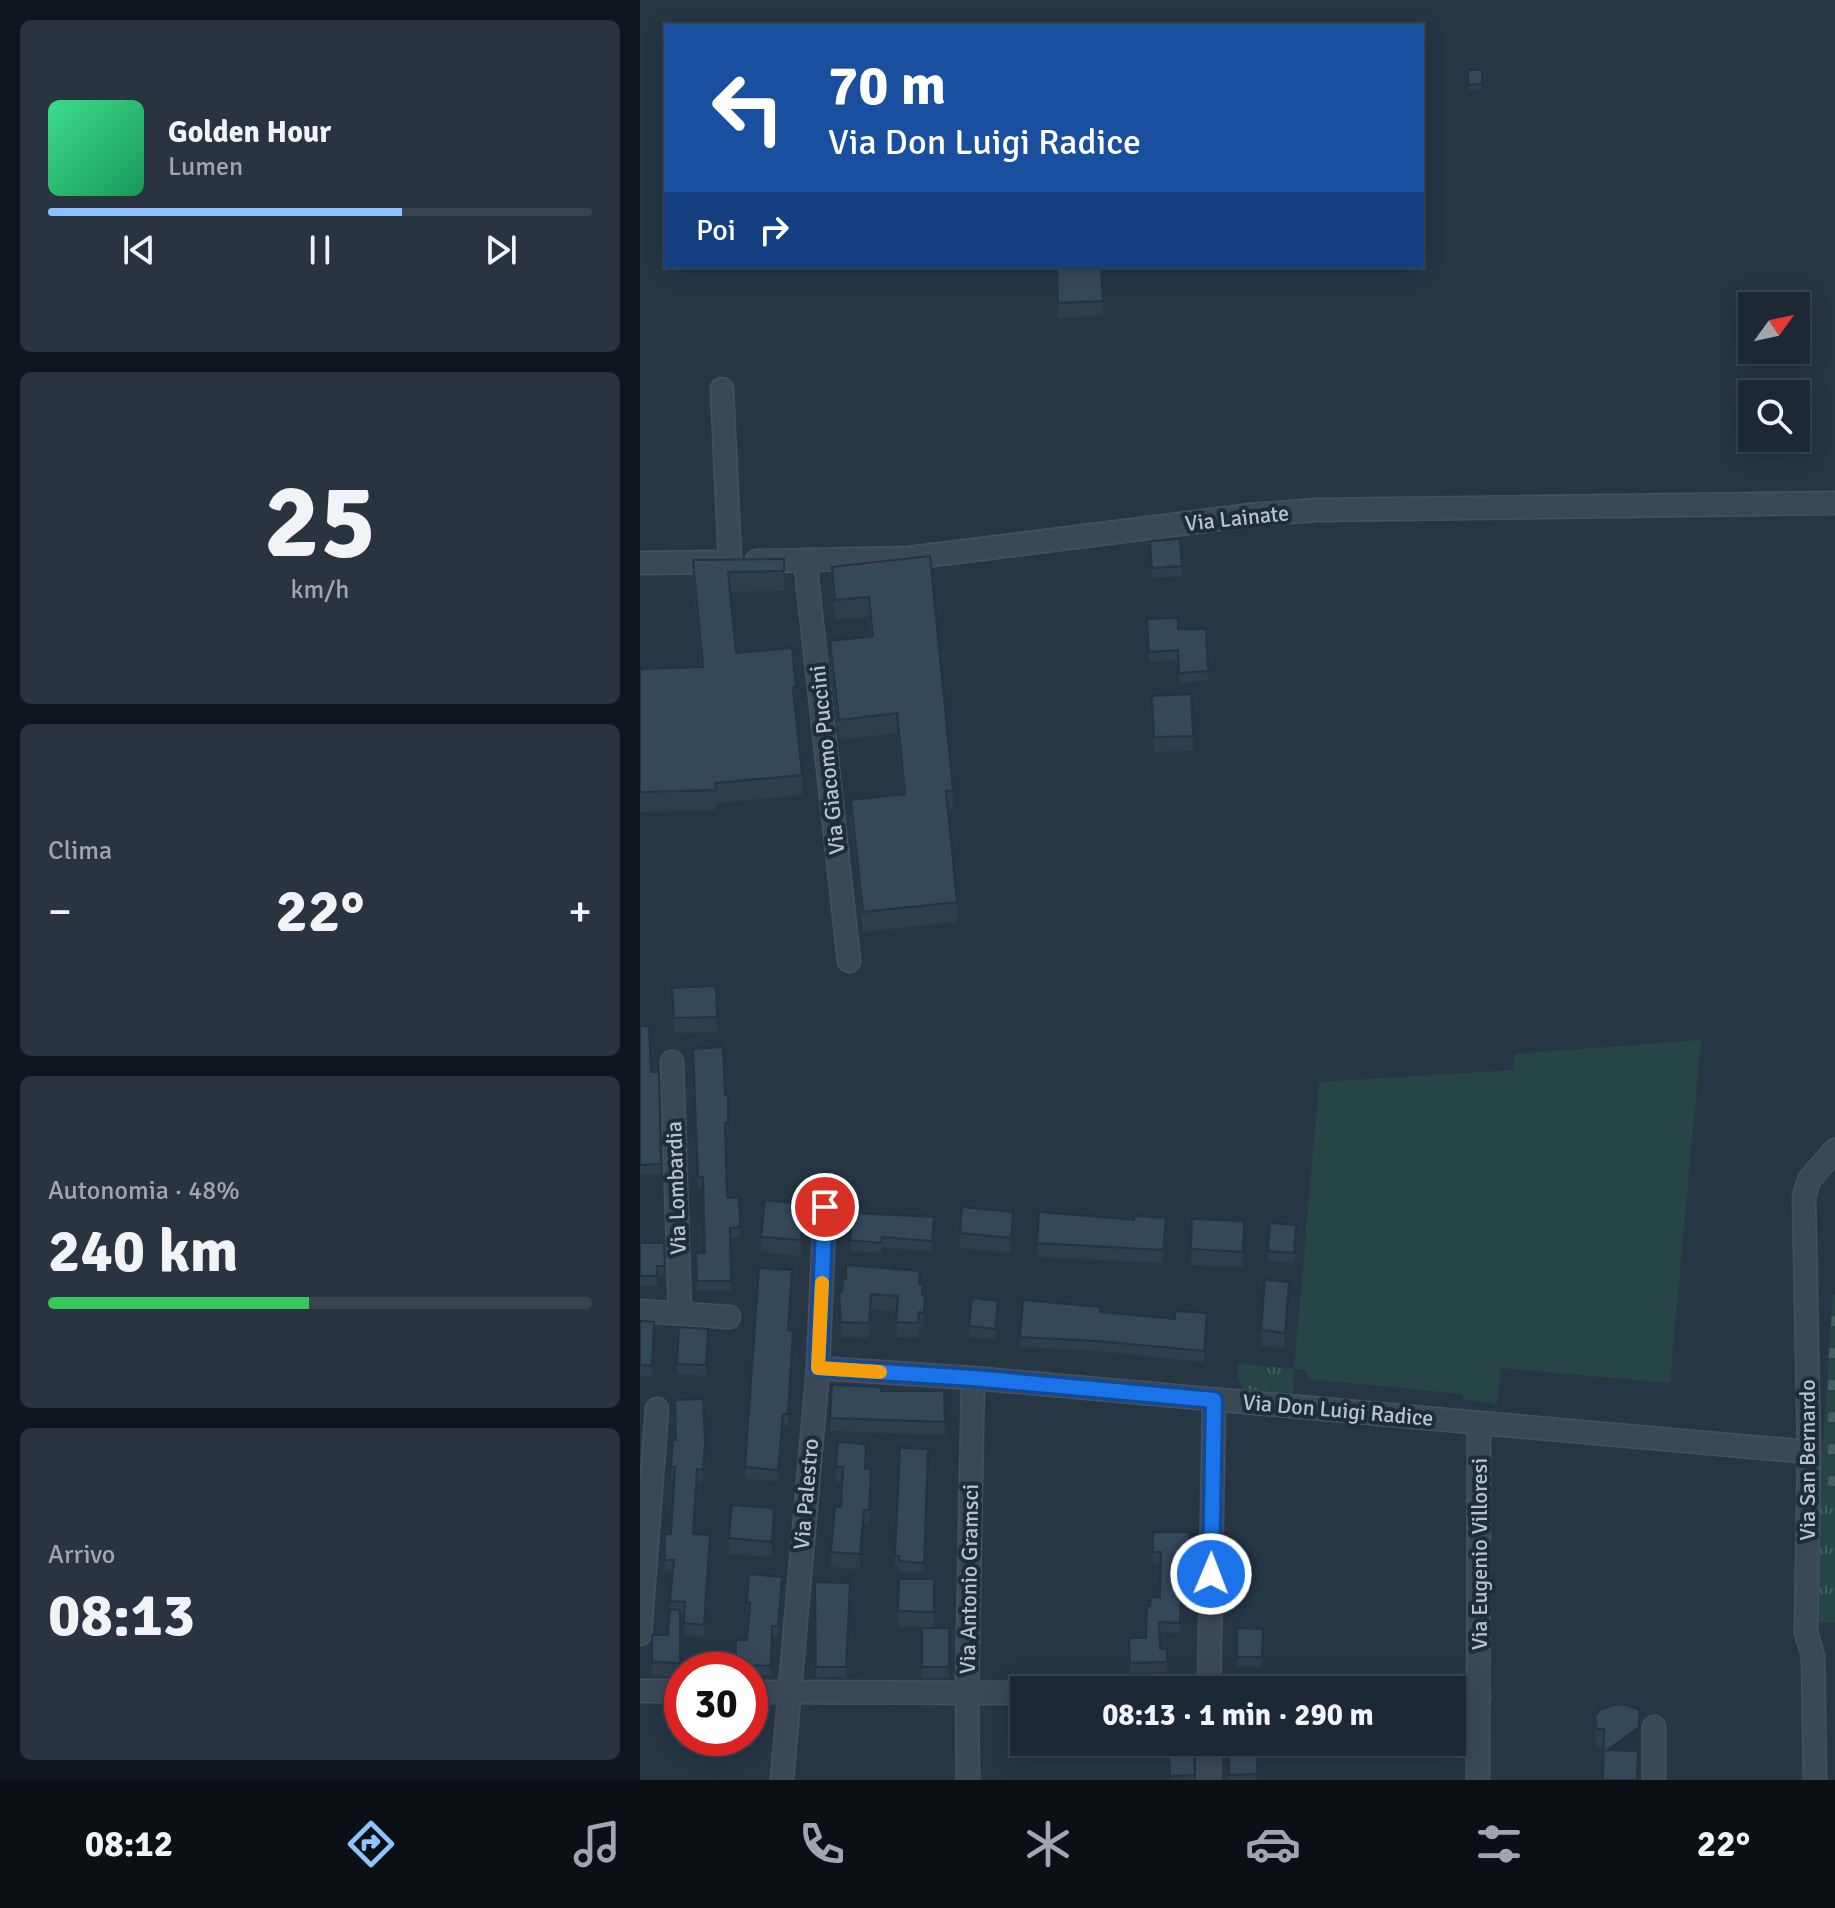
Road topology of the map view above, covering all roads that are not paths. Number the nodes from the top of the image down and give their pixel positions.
1 (722, 389) dead end
2 (1835, 503) edge
3 (805, 560) junction
4 (730, 562) junction
5 (640, 563) edge
6 (849, 961) dead end
7 (672, 1062) dead end
8 (1835, 1150) edge
9 (825, 1207) dead end
10 (640, 1311) edge
11 (680, 1313) junction
12 (729, 1317) dead end
13 (818, 1368) junction
14 (973, 1378) junction
15 (1214, 1400) junction
16 (657, 1409) dead end
17 (1479, 1424) junction
18 (1809, 1452) junction
19 (640, 1634) edge
20 (1824, 1658) edge
21 (1209, 1676) edge
22 (640, 1691) edge
23 (664, 1691) edge
24 (768, 1692) edge
25 (788, 1693) junction
26 (967, 1693) junction
27 (1010, 1693) edge
28 (1466, 1698) edge
29 (1479, 1698) junction
30 (1654, 1727) dead end
31 (1209, 1756) edge
32 (782, 1780) edge
33 (968, 1780) edge
34 (1209, 1780) edge
35 (1478, 1780) edge
36 (1654, 1780) edge
37 (1815, 1780) edge

1 - 4 street
2 - 3 street, Via Lainate
3 - 4 street, Via Lainate
3 - 6 street, Via Giacomo Puccini
4 - 5 street, Via Lainate
7 - 11 street, Via Lombardia
8 - 18 street, Via San Bernardo
9 - 13 street, Via Palestro
10 - 11 street
11 - 12 street
13 - 14 street, Via Don Luigi Radice
13 - 25 street, Via Palestro
14 - 15 street, Via Don Luigi Radice
14 - 26 street, Via Antonio Gramsci
15 - 17 street, Via Don Luigi Radice
15 - 21 street
16 - 19 street
17 - 18 street, Via Don Luigi Radice
17 - 29 street, Via Eugenio Villoresi
18 - 20 street, Via San Bernardo
20 - 37 street, Via San Bernardo
22 - 23 street
24 - 25 street
25 - 26 street
25 - 32 street, Via Palestro
26 - 27 street
26 - 33 street, Via Antonio Gramsci
28 - 29 street
29 - 35 street, Via Eugenio Villoresi
30 - 36 street
31 - 34 street

